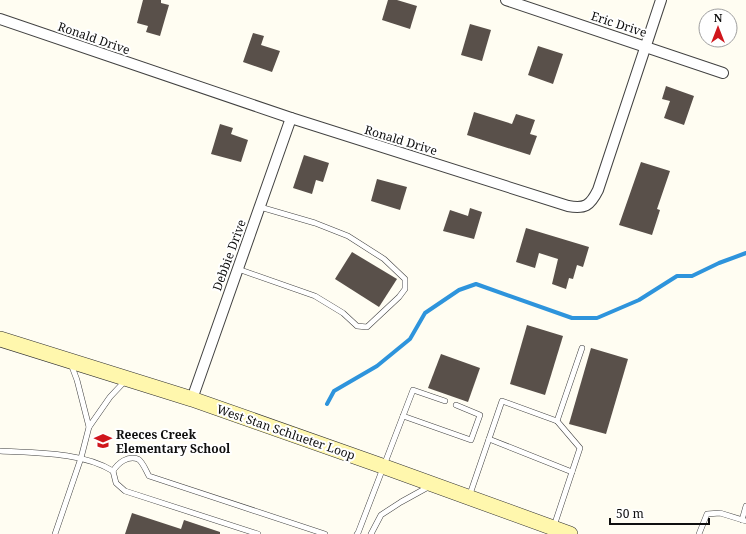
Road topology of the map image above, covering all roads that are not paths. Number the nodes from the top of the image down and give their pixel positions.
1 (506, 0) edge
2 (661, 0) edge
3 (0, 19) edge
4 (645, 46) junction
5 (723, 73) dead end
6 (291, 118) junction
7 (260, 207) junction
8 (238, 269) junction
9 (0, 339) edge
10 (582, 348) dead end
11 (70, 361) junction
12 (128, 379) junction
13 (192, 399) junction
14 (445, 401) dead end
15 (456, 405) dead end
16 (403, 416) junction
17 (557, 421) junction
18 (89, 427) junction
19 (488, 439) junction
20 (0, 450) edge
21 (81, 458) junction
22 (384, 467) junction
23 (113, 471) junction
24 (572, 472) junction
25 (433, 485) junction
26 (468, 498) junction
27 (746, 506) edge
28 (744, 520) edge
29 (554, 528) junction
30 (55, 534) edge
31 (258, 534) edge
32 (325, 534) edge
33 (357, 534) edge
34 (371, 534) edge
35 (570, 534) edge
36 (699, 534) edge

1 - 4 street, Eric Drive
2 - 4 street, Ronald Drive
3 - 6 street, Ronald Drive
4 - 5 street, Eric Drive
4 - 6 street, Ronald Drive
6 - 7 street, Debbie Drive
7 - 8 street, Debbie Drive
7 - 8 lane
8 - 13 street, Debbie Drive
9 - 11 main road, West Stan Schlueter Loop
10 - 17 lane
11 - 12 main road, West Stan Schlueter Loop
11 - 18 lane
12 - 13 main road, West Stan Schlueter Loop
12 - 18 lane
13 - 22 main road, West Stan Schlueter Loop
14 - 16 lane
15 - 16 lane
16 - 22 lane
17 - 19 lane
17 - 24 lane
18 - 21 lane
19 - 24 lane
19 - 26 lane
20 - 21 lane
21 - 23 lane
21 - 30 lane
22 - 25 main road, West Stan Schlueter Loop
22 - 33 lane
23 - 31 lane
23 - 32 lane
24 - 29 lane
25 - 26 main road, West Stan Schlueter Loop
25 - 34 lane
26 - 29 main road, West Stan Schlueter Loop
27 - 28 lane
28 - 36 lane
29 - 35 main road, West Stan Schlueter Loop

